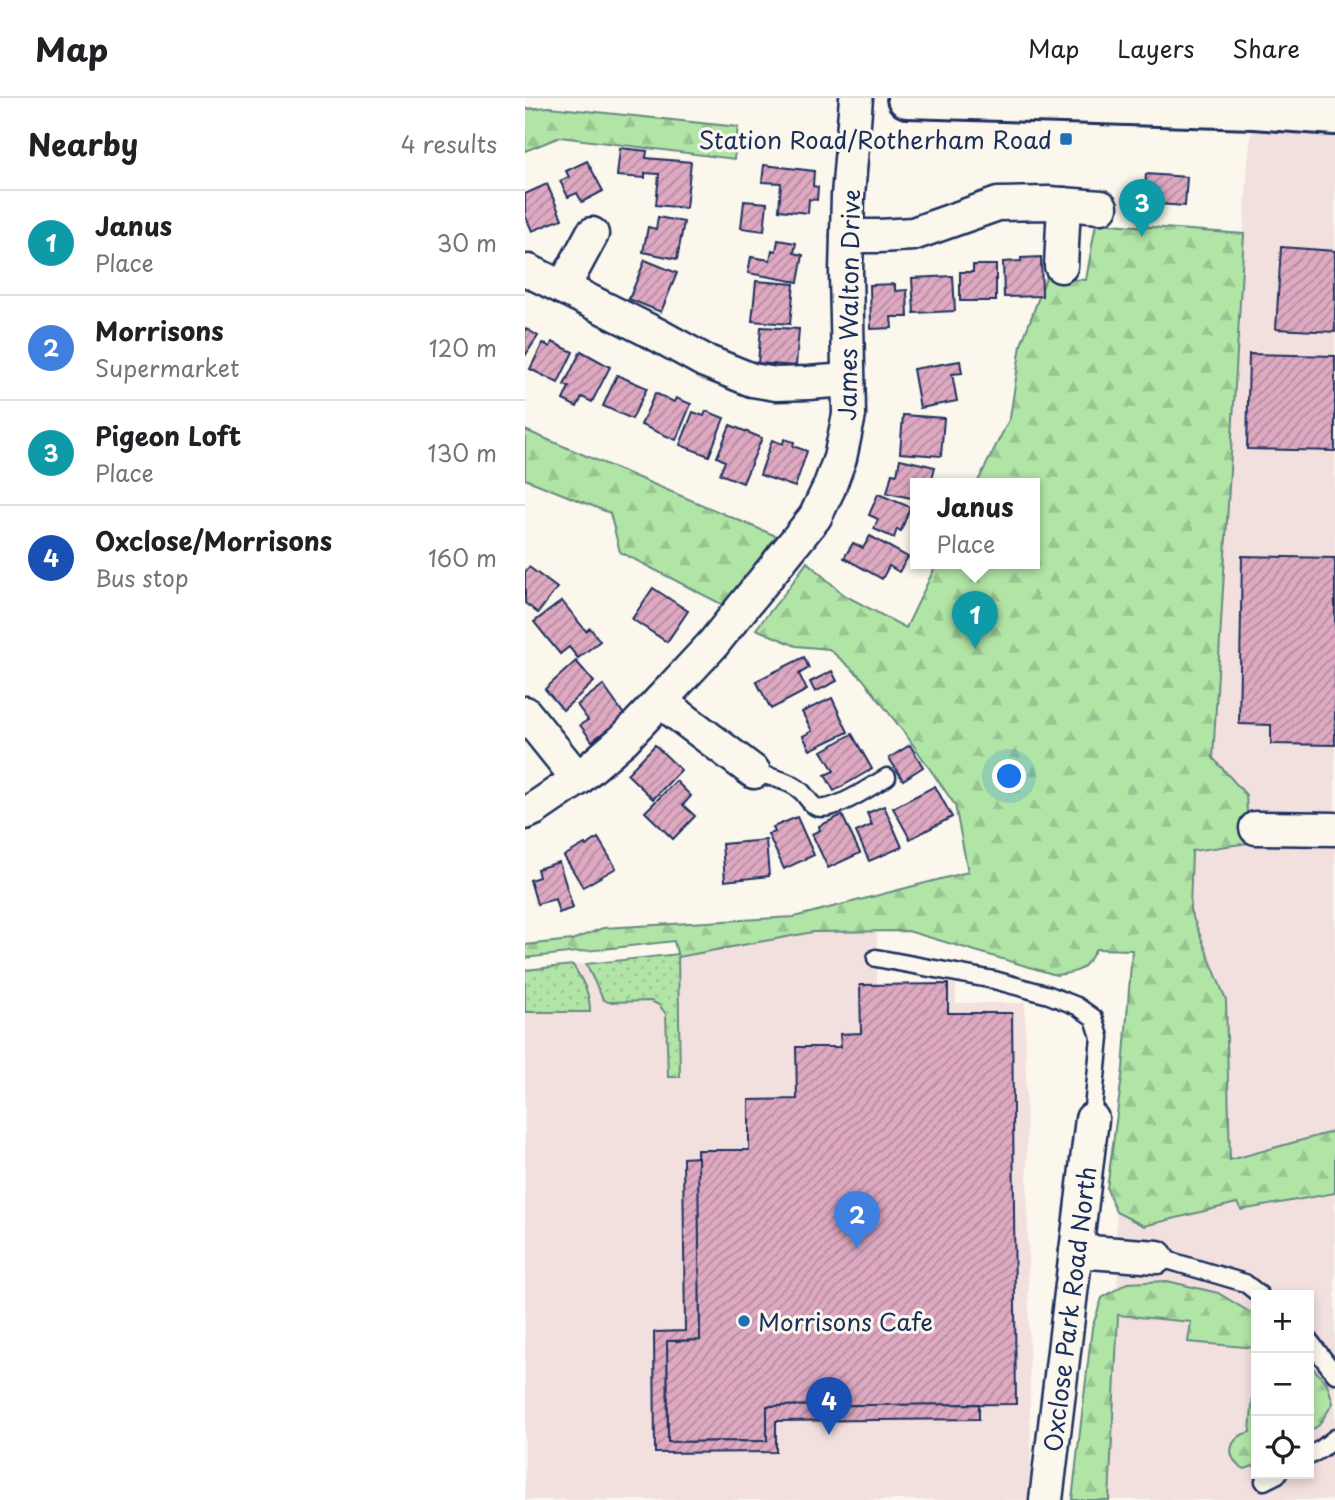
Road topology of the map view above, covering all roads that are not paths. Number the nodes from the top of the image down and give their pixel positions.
1 (856, 98) edge
2 (907, 98) edge
3 (1247, 104) edge
4 (1335, 115) edge
5 (1064, 204) junction
6 (1101, 207) dead end
7 (592, 233) dead end
8 (847, 236) junction
9 (1061, 266) dead end
10 (529, 271) dead end
11 (563, 288) junction
12 (847, 380) junction
13 (660, 701) junction
14 (525, 713) edge
15 (754, 772) joint
16 (887, 777) dead end
17 (579, 779) junction
18 (525, 813) edge
19 (1256, 828) dead end
20 (1335, 829) edge
21 (876, 958) dead end
22 (1092, 1119) joint
23 (1076, 1251) junction
24 (1157, 1256) joint
25 (1254, 1290) edge
26 (1314, 1347) edge
27 (1335, 1374) edge
28 (1335, 1438) edge
29 (1314, 1453) edge
30 (1046, 1500) edge

1 - 8 street, James Walton Drive
2 - 3 main road
3 - 4 main road
5 - 6 street
5 - 8 street
5 - 9 street
7 - 11 street
8 - 12 street, James Walton Drive
10 - 11 street
11 - 12 street
12 - 13 street, James Walton Drive
13 - 15 street
13 - 17 street, James Walton Drive
14 - 17 street
15 - 16 lane
17 - 18 street, James Walton Drive
19 - 20 street
21 - 22 lane
22 - 23 street, Oxclose Park Road North
23 - 24 street
23 - 30 street, Oxclose Park Road North
24 - 25 lane
26 - 27 lane
28 - 29 lane

